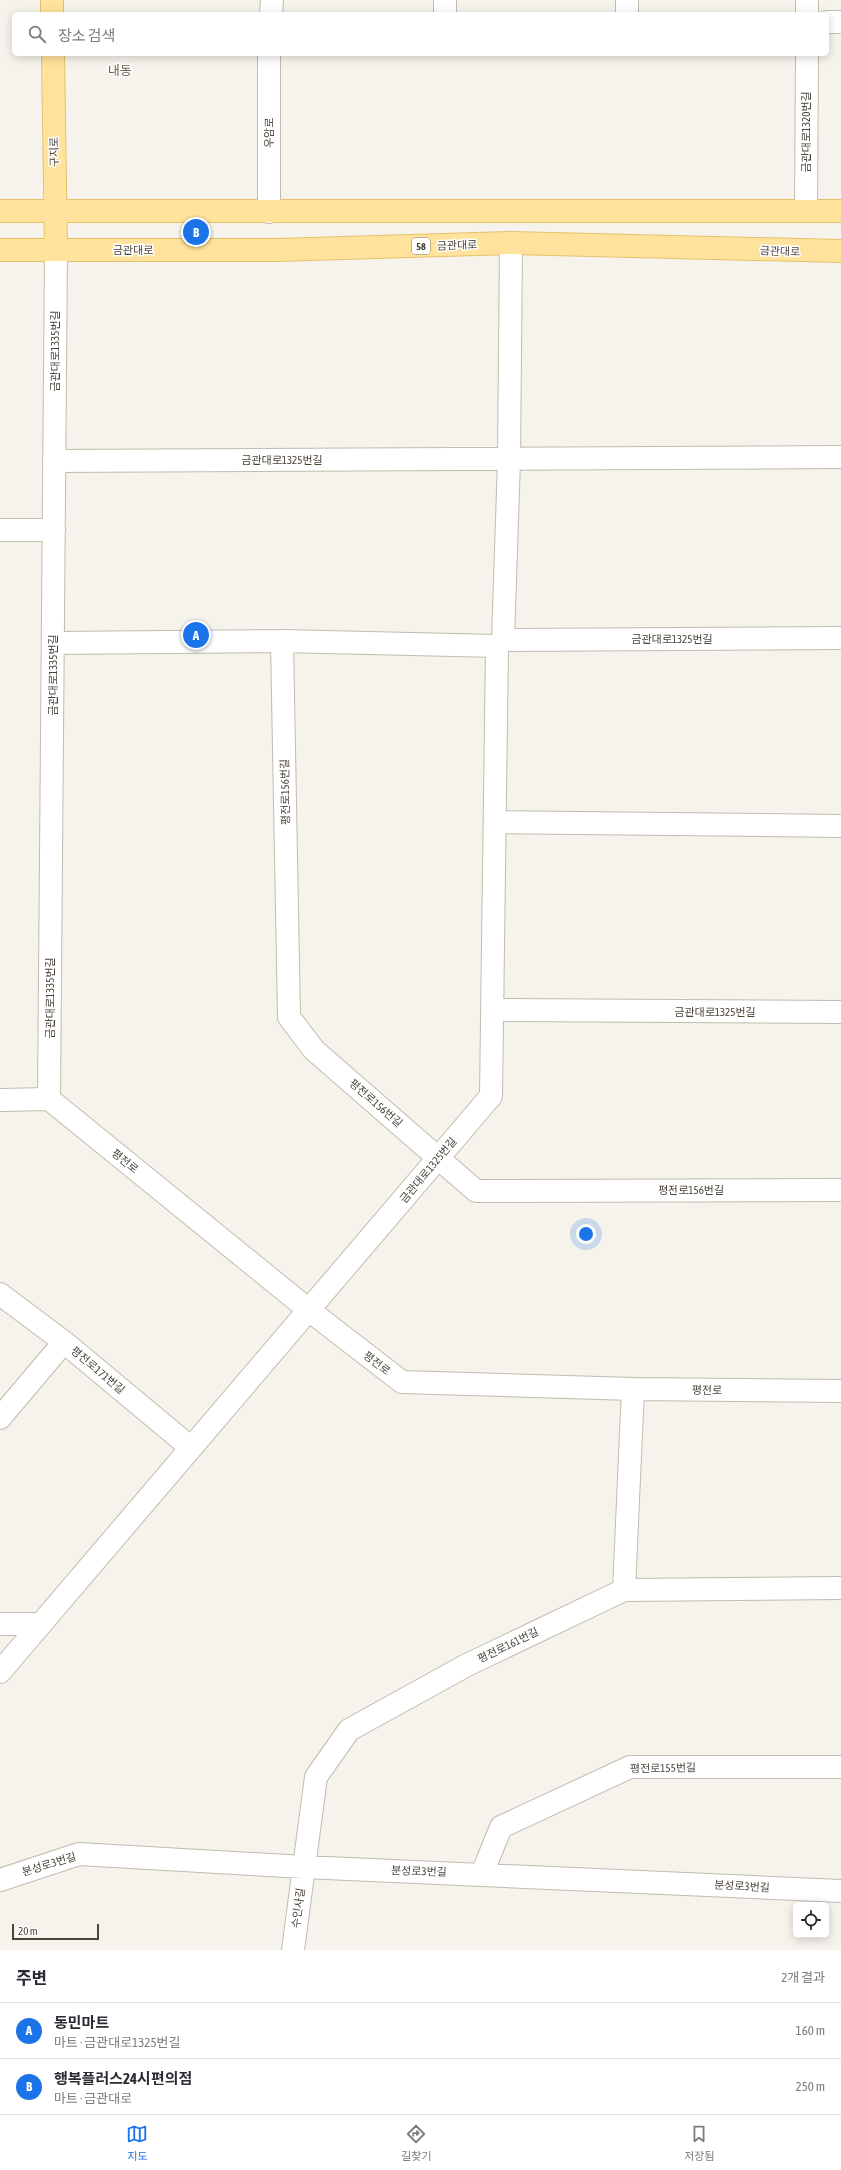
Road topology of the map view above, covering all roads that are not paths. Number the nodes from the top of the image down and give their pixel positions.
1 (52, 0) edge
2 (272, 0) edge
3 (445, 0) edge
4 (627, 0) edge
5 (807, 0) edge
6 (52, 12) edge
7 (271, 12) edge
8 (445, 12) edge
9 (627, 12) edge
10 (807, 12) edge
11 (829, 22) edge
12 (841, 22) edge
13 (52, 56) edge
14 (270, 56) edge
15 (807, 56) edge
16 (54, 210) junction
17 (806, 210) junction
18 (0, 211) edge
19 (841, 211) edge
20 (269, 212) junction
21 (511, 243) junction
22 (0, 250) edge
23 (56, 250) junction
24 (841, 251) edge
25 (841, 457) edge
26 (509, 460) junction
27 (54, 461) junction
28 (0, 530) edge
29 (54, 530) junction
30 (841, 638) edge
31 (282, 641) junction
32 (53, 643) junction
33 (500, 643) junction
34 (496, 822) junction
35 (841, 826) edge
36 (492, 1010) junction
37 (841, 1012) edge
38 (49, 1099) junction
39 (0, 1100) edge
40 (439, 1157) junction
41 (841, 1190) edge
42 (0, 1294) edge
43 (310, 1311) junction
44 (64, 1342) junction
45 (633, 1389) junction
46 (841, 1391) edge
47 (0, 1418) edge
48 (190, 1447) junction
49 (841, 1588) edge
50 (624, 1590) junction
51 (0, 1624) edge
52 (40, 1624) junction
53 (0, 1672) edge
54 (841, 1767) edge
55 (304, 1867) junction
56 (482, 1874) junction
57 (0, 1880) edge
58 (841, 1891) edge
59 (293, 1950) edge

1 - 6 main road
2 - 7 street
3 - 8 street
4 - 9 street
5 - 10 street
11 - 12 street
13 - 16 main road, 구지로
14 - 20 street, 우암로
15 - 17 street, 금관대로1320번길
16 - 18 main road
16 - 20 main road
16 - 23 main road, 구지로
17 - 19 main road
17 - 20 main road
21 - 23 main road, 금관대로 / 58
21 - 24 main road, 금관대로 / 58
21 - 26 street, 금관대로1325번길
22 - 23 main road, 금관대로 / 58
23 - 27 street, 금관대로1335번길
25 - 26 street, 금관대로1325번길
26 - 27 street, 금관대로1325번길
26 - 33 street, 금관대로1325번길
27 - 29 street, 금관대로1335번길
28 - 29 street
29 - 32 street, 금관대로1335번길
30 - 33 street, 금관대로1325번길
31 - 32 street, 금관대로1325번길
31 - 33 street, 금관대로1325번길
31 - 40 street, 평전로156번길
32 - 38 street, 금관대로1335번길
33 - 34 street, 금관대로1325번길
34 - 35 street
34 - 36 street, 금관대로1325번길
36 - 37 street, 금관대로1325번길
36 - 40 street, 금관대로1325번길
38 - 39 street
38 - 43 street, 평전로
40 - 41 street, 평전로156번길
40 - 43 street, 금관대로1325번길
42 - 44 street
43 - 45 street, 평전로
43 - 48 street
44 - 47 street, 평전로171번길
44 - 48 street, 평전로171번길
45 - 46 street, 평전로
45 - 50 street
48 - 52 street
49 - 50 street
50 - 55 street, 평전로161번길
51 - 52 street
52 - 53 street
54 - 56 street, 평전로155번길
55 - 56 street, 분성로3번길
55 - 57 street, 분성로3번길
55 - 59 street, 수인사길
56 - 58 street, 분성로3번길

